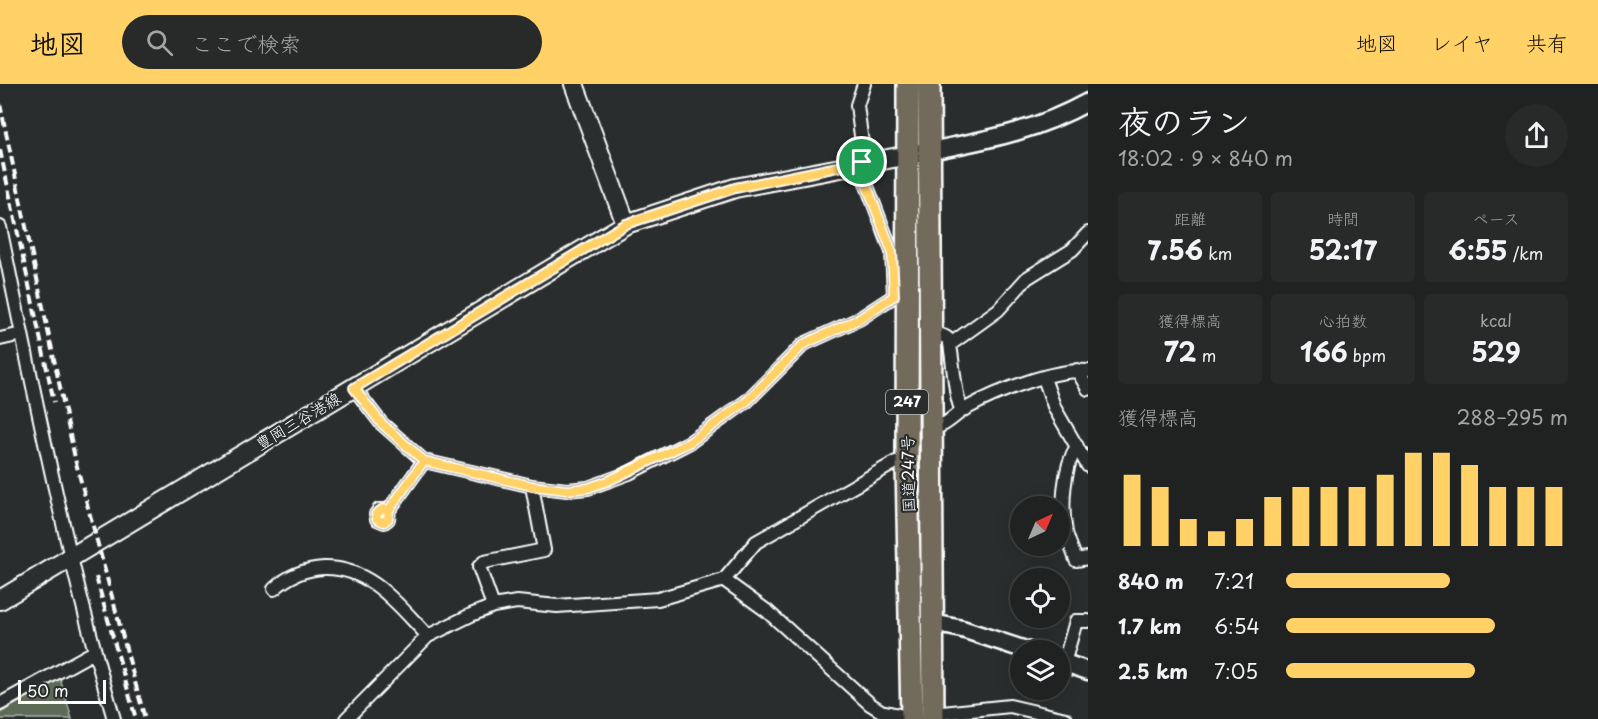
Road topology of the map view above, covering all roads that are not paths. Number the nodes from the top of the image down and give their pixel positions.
1 (574, 84) edge
2 (864, 84) edge
3 (908, 84) edge
4 (929, 84) edge
5 (1088, 102) edge
6 (930, 151) junction
7 (907, 155) junction
8 (862, 162) junction
9 (626, 224) junction
10 (0, 227) edge
11 (1088, 233) edge
12 (901, 291) junction
13 (929, 332) junction
14 (22, 334) junction
15 (0, 339) edge
16 (952, 343) junction
17 (1083, 371) edge
18 (1044, 378) junction
19 (354, 388) junction
20 (1088, 390) edge
21 (962, 411) junction
22 (931, 429) junction
23 (1077, 447) junction
24 (424, 461) junction
25 (907, 464) junction
26 (1088, 466) edge
27 (532, 486) junction
28 (389, 510) dead end
29 (71, 556) junction
30 (1088, 558) edge
31 (724, 580) junction
32 (274, 589) dead end
33 (0, 600) edge
34 (493, 606) junction
35 (1088, 621) edge
36 (933, 623) junction
37 (428, 636) junction
38 (1070, 640) edge
39 (1010, 645) edge
40 (94, 652) junction
41 (1070, 665) edge
42 (1088, 671) edge
43 (0, 704) edge
44 (933, 717) edge
45 (912, 718) edge
46 (114, 719) edge
47 (346, 719) edge
48 (1066, 719) edge

1 - 9 main road
2 - 8 street
3 - 7 highway, 国道247号 / 247
4 - 6 highway, 国道247号 / 247
5 - 6 street
6 - 7 main road, 豊岡三谷港線
6 - 13 highway, 国道247号 / 247
7 - 8 main road, 豊岡三谷港線
7 - 12 highway, 国道247号 / 247
8 - 9 main road, 豊岡三谷港線
8 - 12 street
9 - 19 main road, 豊岡三谷港線
10 - 14 street
11 - 16 street
12 - 25 highway, 国道247号 / 247
12 - 27 street
13 - 16 street
13 - 22 highway, 国道247号 / 247
14 - 15 street
14 - 29 street
16 - 21 street
17 - 18 street
17 - 20 street
18 - 21 street
18 - 23 street
19 - 24 street
19 - 29 main road, 豊岡三谷港線
21 - 22 street
22 - 36 highway, 国道247号 / 247
23 - 26 street
23 - 30 street
24 - 27 street
24 - 28 street
25 - 31 street
25 - 45 highway, 国道247号 / 247
27 - 34 street
29 - 33 main road, 豊岡三谷港線
29 - 40 street
31 - 34 street
31 - 45 street
32 - 37 street
34 - 37 street
35 - 38 street
36 - 39 street
36 - 44 highway, 国道247号 / 247
37 - 47 street
40 - 43 street
40 - 46 street
41 - 42 street
44 - 48 street

